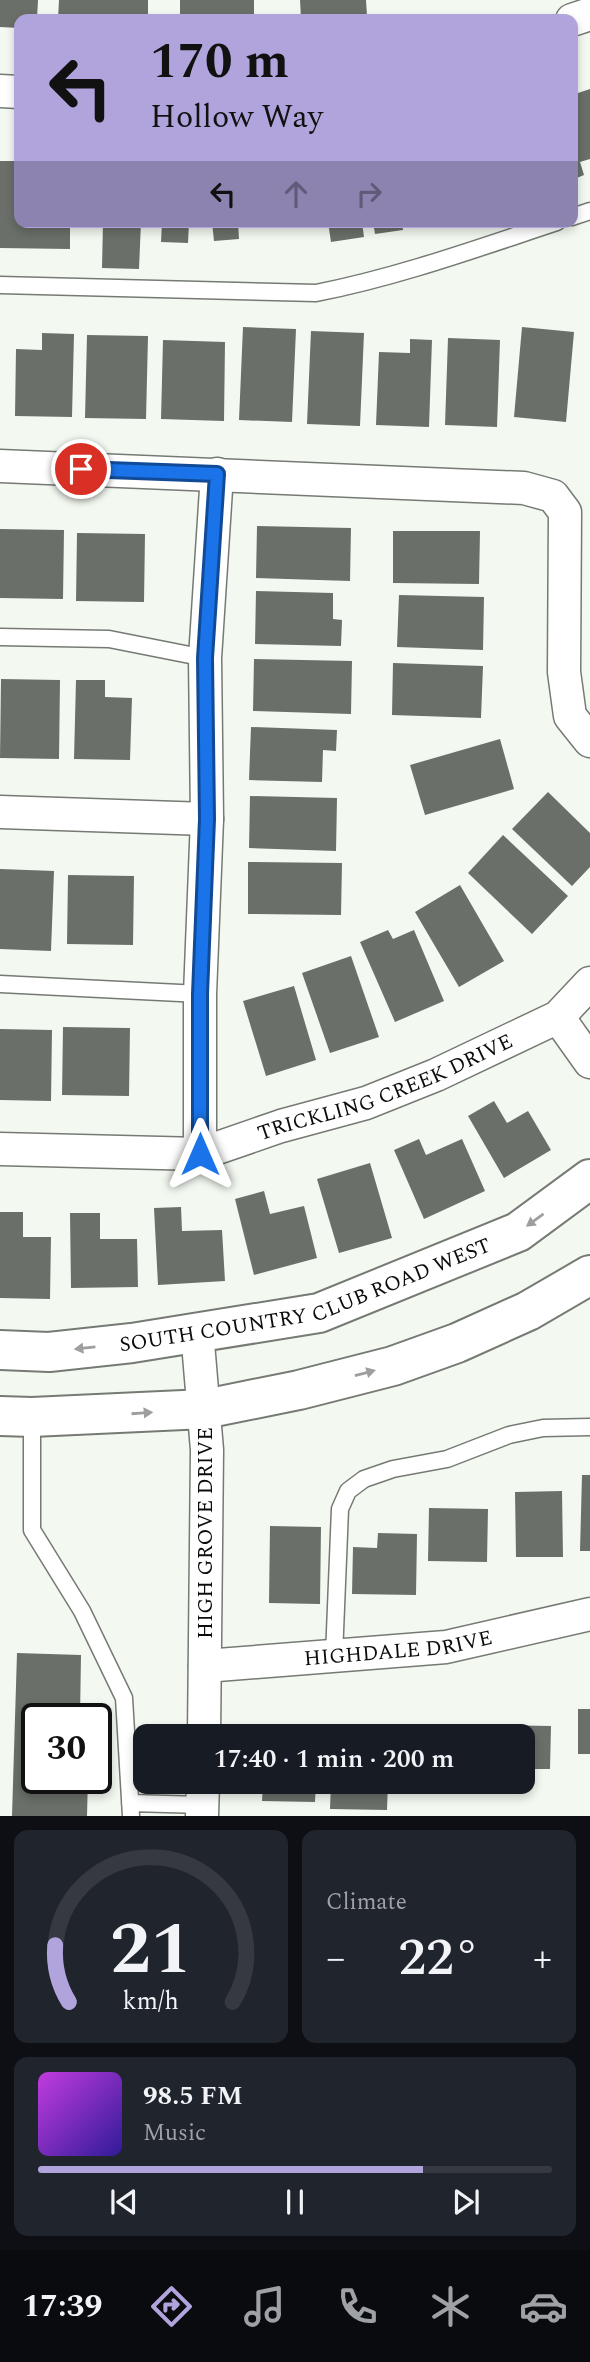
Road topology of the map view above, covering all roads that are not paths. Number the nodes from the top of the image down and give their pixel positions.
1 (538, 228) edge
2 (0, 285) edge
3 (0, 466) edge
4 (217, 474) junction
5 (0, 637) edge
6 (205, 658) junction
7 (590, 741) edge
8 (0, 812) edge
9 (207, 819) junction
10 (590, 983) edge
11 (0, 984) edge
12 (200, 994) junction
13 (558, 1017) junction
14 (590, 1062) edge
15 (0, 1149) edge
16 (200, 1154) junction
17 (590, 1180) edge
18 (590, 1275) edge
19 (197, 1331) junction
20 (0, 1350) edge
21 (205, 1409) junction
22 (16, 1417) edge
23 (590, 1427) edge
24 (590, 1614) edge
25 (334, 1656) junction
26 (205, 1666) junction
27 (204, 1724) edge
28 (203, 1801) edge
29 (131, 1809) edge

1 - 2 lane
3 - 4 street
4 - 6 street
4 - 7 street
5 - 6 lane
6 - 9 street
8 - 9 street
9 - 12 street
10 - 13 street
11 - 12 lane
12 - 16 street
13 - 14 street
13 - 16 street, TRICKLING CREEK DRIVE
15 - 16 street, TRICKLING CREEK DRIVE
17 -> 19 street, SOUTH COUNTRY CLUB ROAD WEST
21 -> 18 street
19 -> 20 street, SOUTH COUNTRY CLUB ROAD WEST
19 - 21 street, HIGH GROVE DRIVE
22 -> 21 street
21 - 26 street, HIGH GROVE DRIVE
22 - 29 lane
23 - 25 lane
24 - 25 street, HIGHDALE DRIVE
25 - 26 street, HIGHDALE DRIVE
26 - 27 street, HIGH GROVE DRIVE
28 - 29 lane

